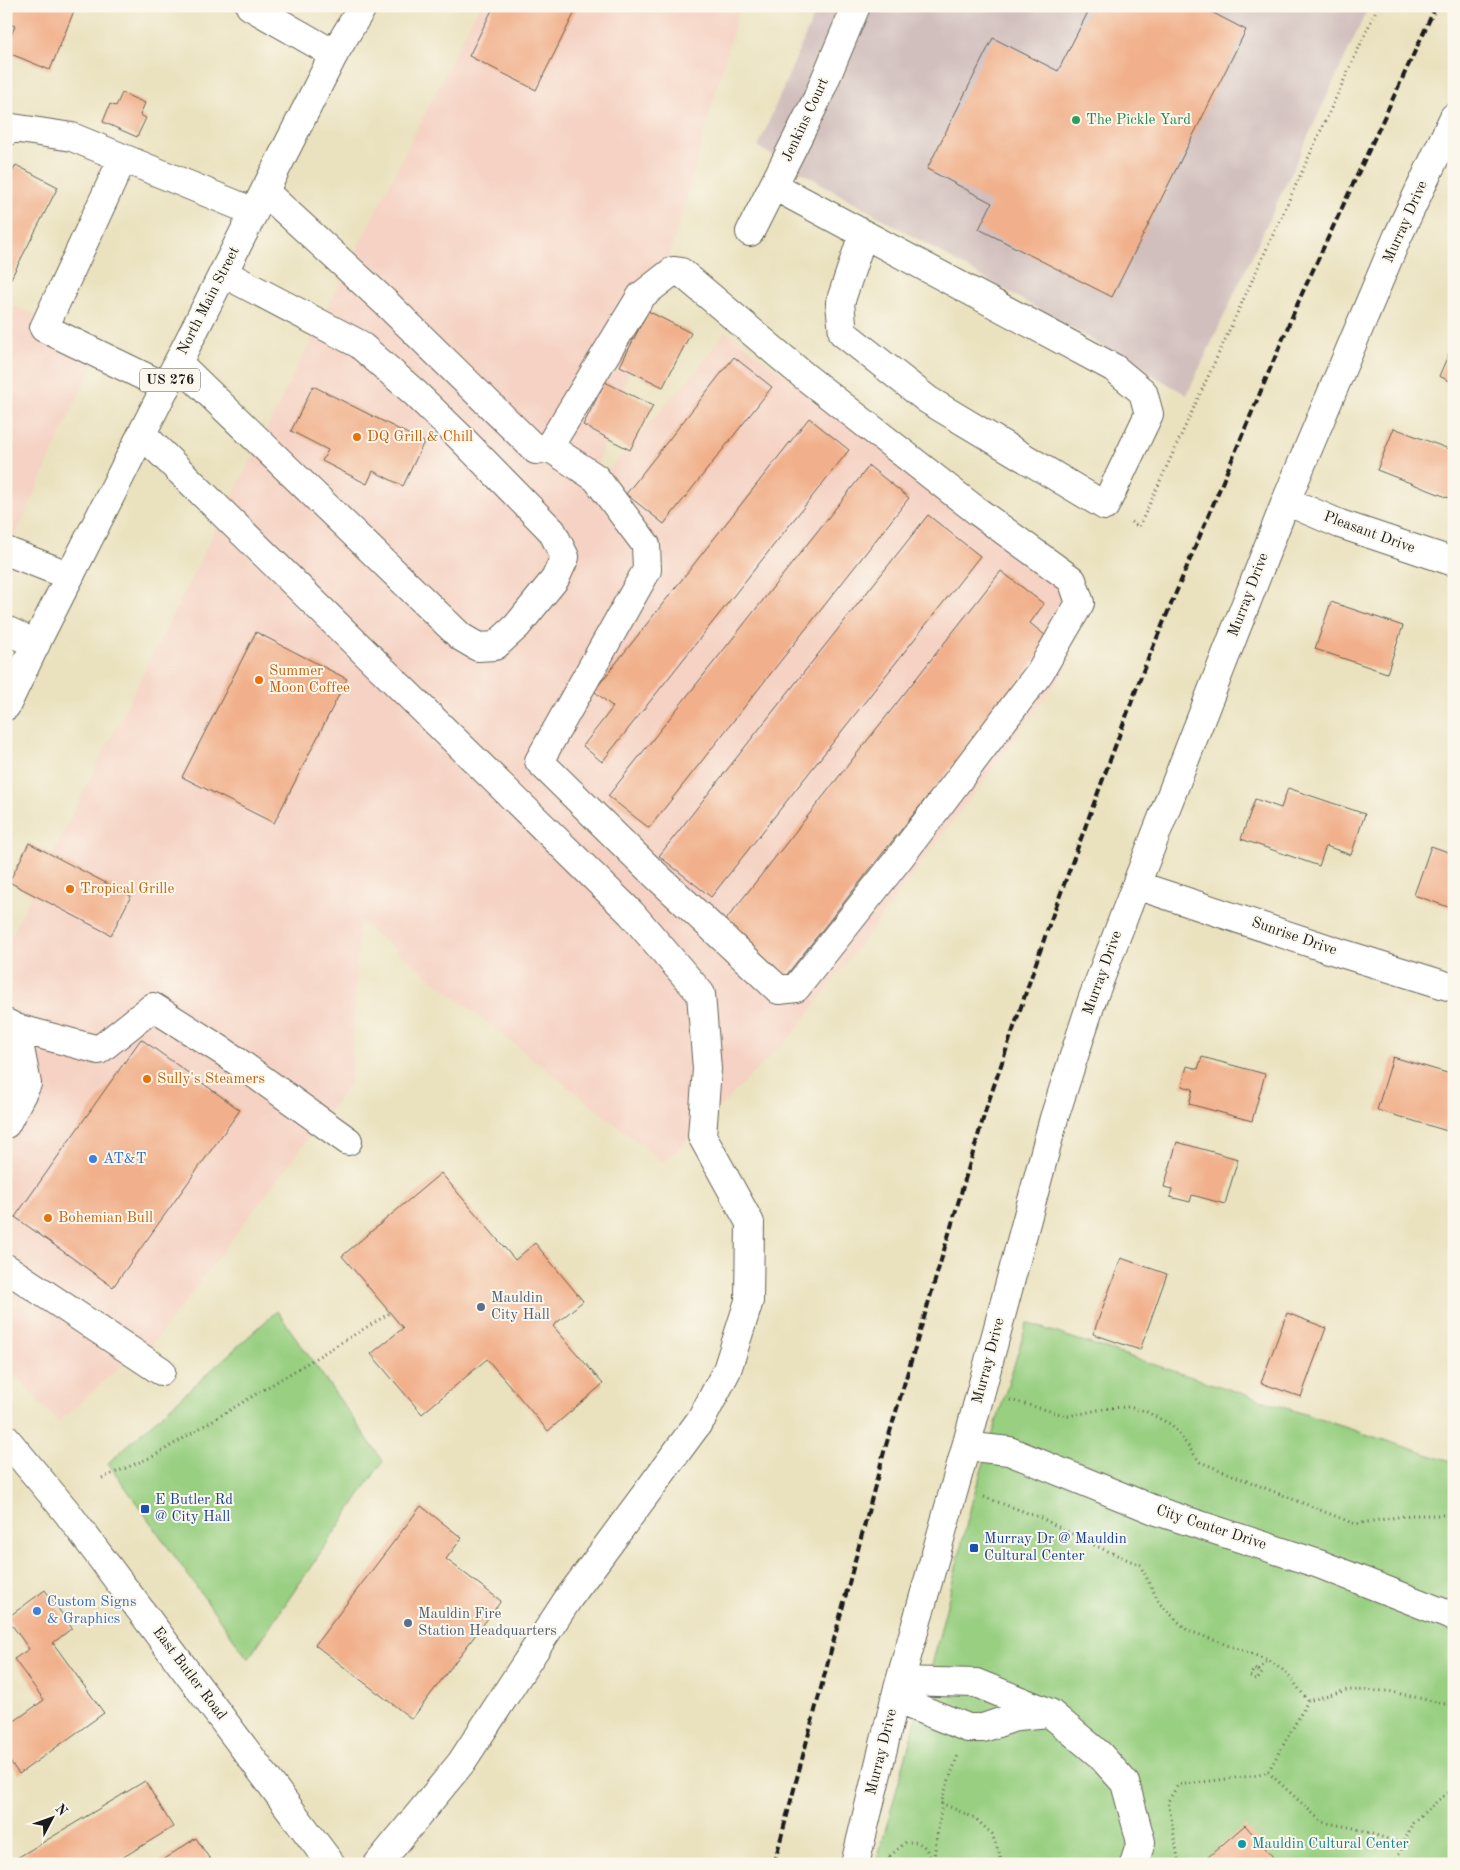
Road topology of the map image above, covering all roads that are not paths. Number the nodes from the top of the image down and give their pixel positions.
1 (250, 6) edge
2 (363, 6) edge
3 (856, 6) edge
4 (334, 54) junction
5 (1454, 117) edge
6 (6, 132) edge
7 (123, 158) junction
8 (774, 186) junction
9 (260, 202) junction
10 (750, 232) dead end
11 (863, 234) junction
12 (223, 273) junction
13 (172, 375) junction
14 (142, 434) junction
15 (549, 447) junction
16 (1286, 501) junction
17 (6, 551) edge
18 (1454, 562) edge
19 (70, 576) junction
20 (6, 630) edge
21 (36, 644) junction
22 (8, 700) edge
23 (1136, 885) junction
24 (1454, 988) edge
25 (11, 1026) edge
26 (6, 1124) edge
27 (348, 1141) dead end
28 (6, 1268) edge
29 (161, 1371) dead end
30 (6, 1439) edge
31 (967, 1443) junction
32 (1454, 1617) edge
33 (898, 1690) junction
34 (1050, 1713) junction
35 (324, 1861) edge
36 (378, 1864) edge
37 (855, 1864) edge
38 (1134, 1864) edge

1 - 4 street
2 - 4 street, North Main Street / US 276
3 - 8 street, Jenkins Court
4 - 9 street, North Main Street / US 276
5 - 16 street, Murray Drive
6 - 7 street
7 - 9 street
7 - 13 street
8 - 10 street, Jenkins Court
8 - 11 street
9 - 12 street, North Main Street / US 276
9 - 15 street
11 - 11 street
12 - 13 street, North Main Street / US 276
12 - 13 street
13 - 14 street, North Main Street / US 276
14 - 19 street, North Main Street / US 276
14 - 36 street
15 - 15 street
16 - 18 street, Pleasant Drive
16 - 23 street, Murray Drive
17 - 19 street
19 - 21 street, North Main Street / US 276
20 - 21 street
21 - 22 street, North Main Street / US 276
23 - 24 street, Sunrise Drive
23 - 31 street, Murray Drive
25 - 26 street
25 - 27 street
28 - 29 street
30 - 35 street, East Butler Road
31 - 32 street, City Center Drive
31 - 33 street, Murray Drive
33 - 34 street
33 - 34 street
33 - 37 street, Murray Drive
34 - 38 street

